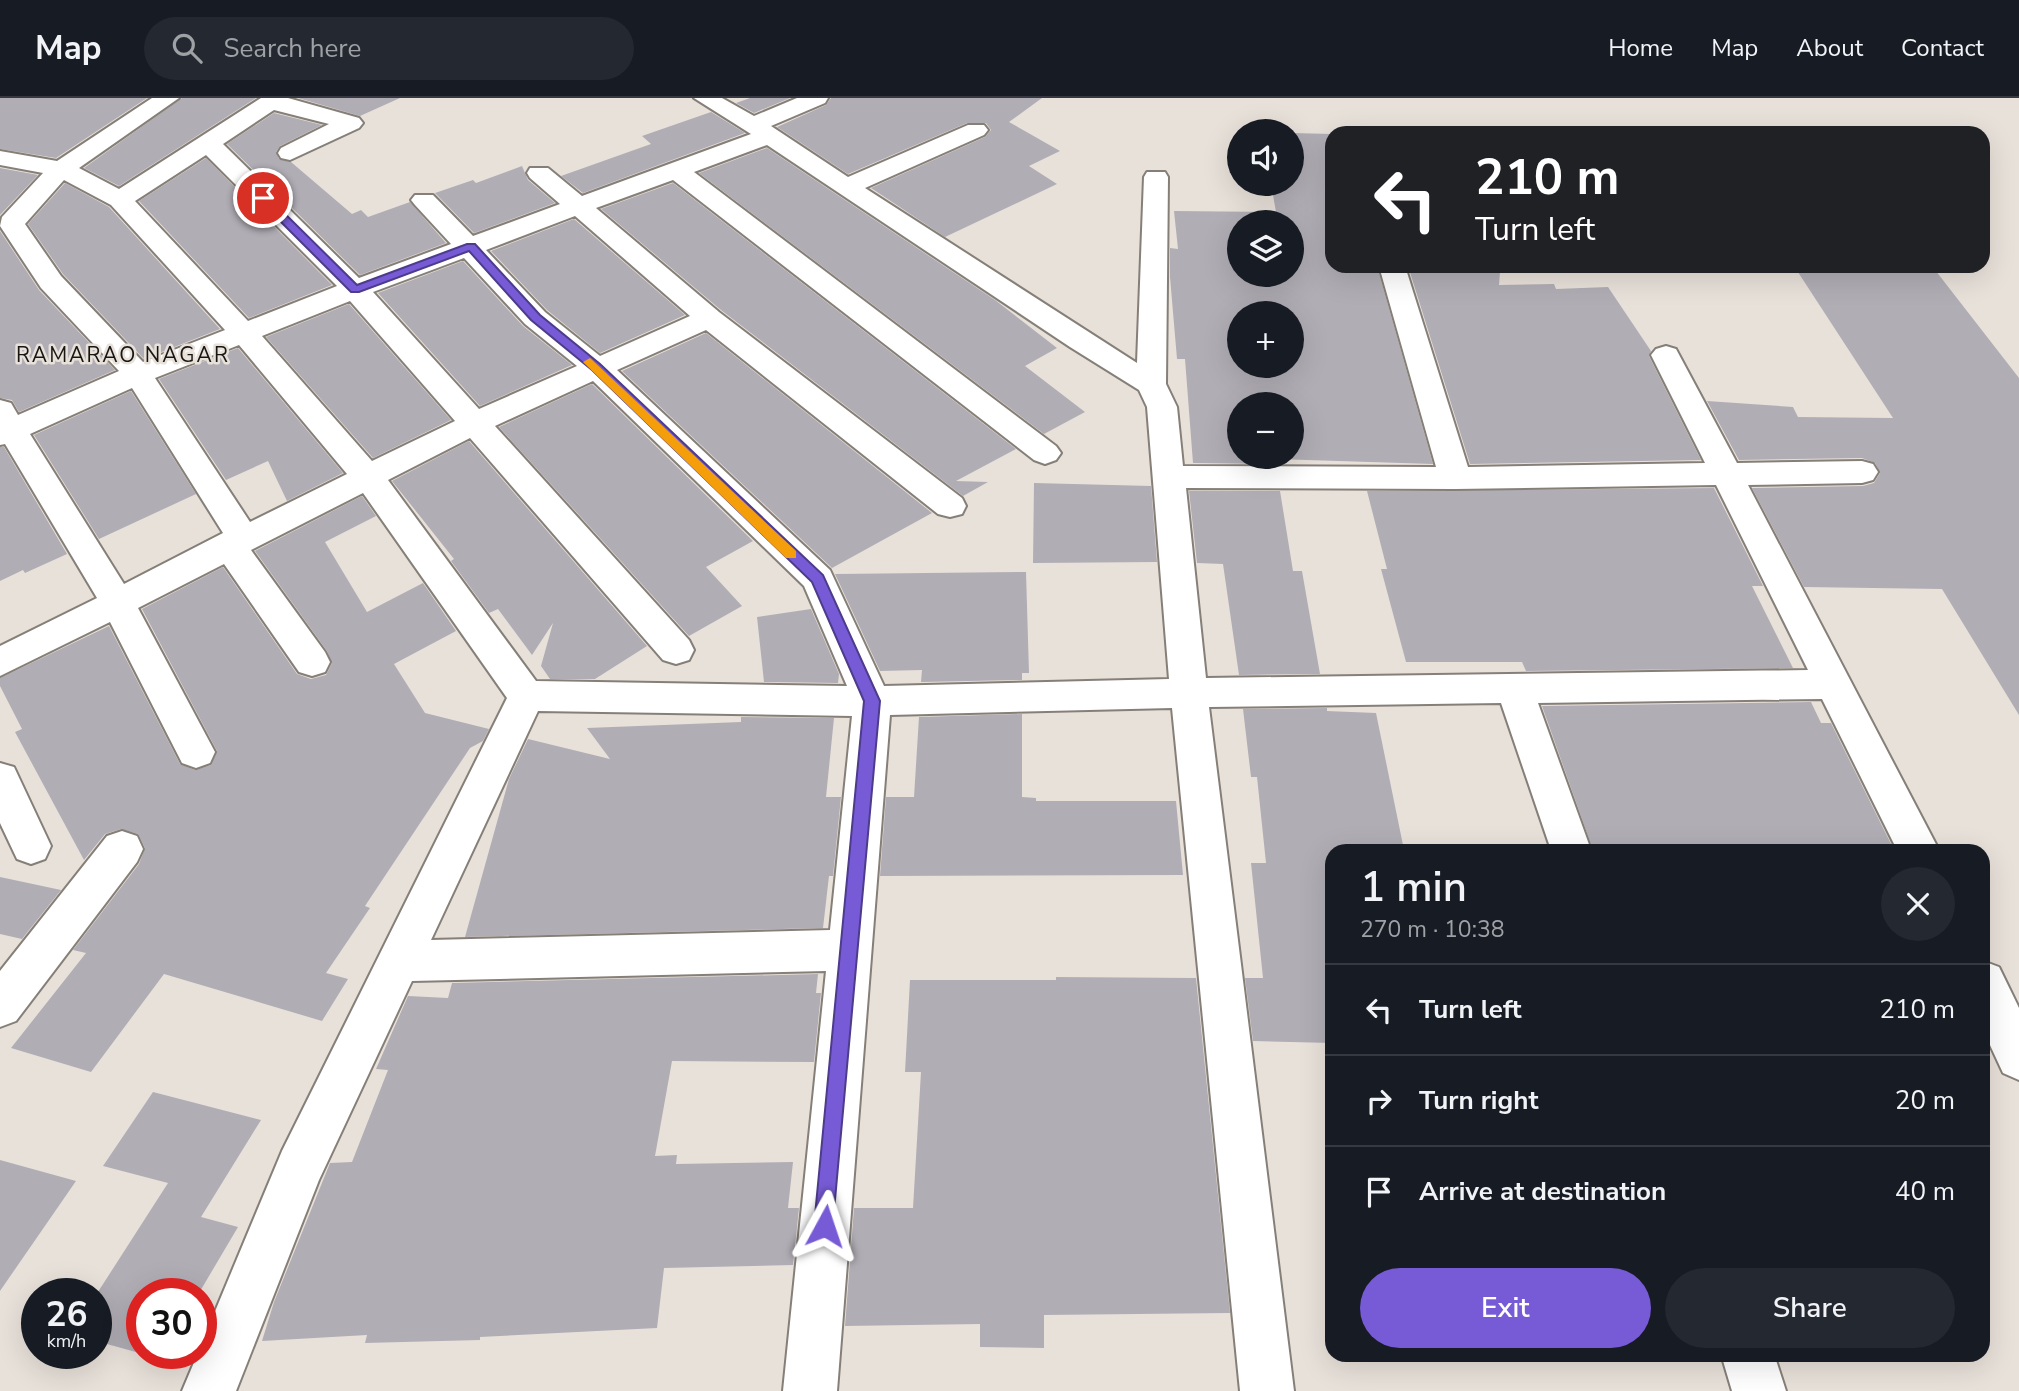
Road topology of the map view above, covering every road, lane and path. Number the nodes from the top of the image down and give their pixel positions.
1 (164, 98) edge
2 (705, 98) edge
3 (817, 98) edge
4 (274, 100) edge
5 (976, 130) dead end
6 (760, 131) junction
7 (208, 143) junction
8 (290, 153) dead end
9 (0, 158) edge
10 (61, 169) junction
11 (675, 169) junction
12 (539, 173) dead end
13 (1156, 177) dead end
14 (846, 187) junction
15 (120, 200) junction
16 (424, 200) dead end
17 (577, 206) junction
18 (5, 222) edge
19 (471, 246) junction
20 (1394, 273) edge
21 (355, 289) junction
22 (709, 318) junction
23 (245, 334) junction
24 (1666, 355) dead end
25 (596, 367) junction
26 (138, 374) junction
27 (1151, 384) junction
28 (475, 422) junction
29 (4, 425) edge
30 (1045, 453) dead end
31 (1724, 472) junction
32 (1862, 472) dead end
33 (368, 477) junction
34 (1167, 477) junction
35 (1455, 478) junction
36 (950, 506) dead end
37 (236, 541) junction
38 (118, 603) junction
39 (676, 650) dead end
40 (0, 662) edge
41 (312, 662) dead end
42 (1835, 684) junction
43 (1515, 691) junction
44 (1189, 693) junction
45 (526, 696) junction
46 (872, 701) junction
47 (196, 752) dead end
48 (0, 779) edge
49 (1569, 844) edge
50 (1915, 844) edge
51 (31, 846) dead end
52 (122, 849) dead end
53 (850, 950) junction
54 (400, 961) junction
55 (1990, 997) edge
56 (0, 1006) edge
57 (2019, 1057) edge
58 (1750, 1362) edge
59 (209, 1391) edge
60 (810, 1391) edge
61 (1267, 1391) edge
62 (1759, 1391) edge

1 - 10 street
2 - 6 street
3 - 6 street
4 - 7 street
4 - 8 street
5 - 14 street
6 - 11 street
6 - 14 street
7 - 15 street
7 - 21 street
9 - 10 street
10 - 15 street
10 - 18 street
11 - 17 street
11 - 30 street
12 - 17 street
13 - 27 street
14 - 27 street
15 - 23 street
16 - 19 street
17 - 19 street
17 - 22 street
18 - 26 street
19 - 21 street
19 - 25 street
20 - 35 street
21 - 23 street
21 - 28 street
22 - 25 street
22 - 36 street
23 - 26 street
23 - 33 street
24 - 31 street
25 - 28 street
25 - 46 street
26 - 29 street
26 - 37 street
27 - 34 street
28 - 33 street
28 - 39 street
29 - 38 street
31 - 32 street
31 - 35 street
31 - 42 street
33 - 37 street
33 - 45 street
34 - 35 street
34 - 44 street
37 - 38 street
37 - 41 street
38 - 40 street
38 - 47 street
42 - 43 street
42 - 50 street
43 - 44 street
43 - 49 street
44 - 46 street
44 - 61 street
45 - 46 street
45 - 54 street
46 - 53 street
48 - 51 street
52 - 56 street
53 - 54 street
53 - 60 street
54 - 59 street
55 - 57 street
58 - 62 street

